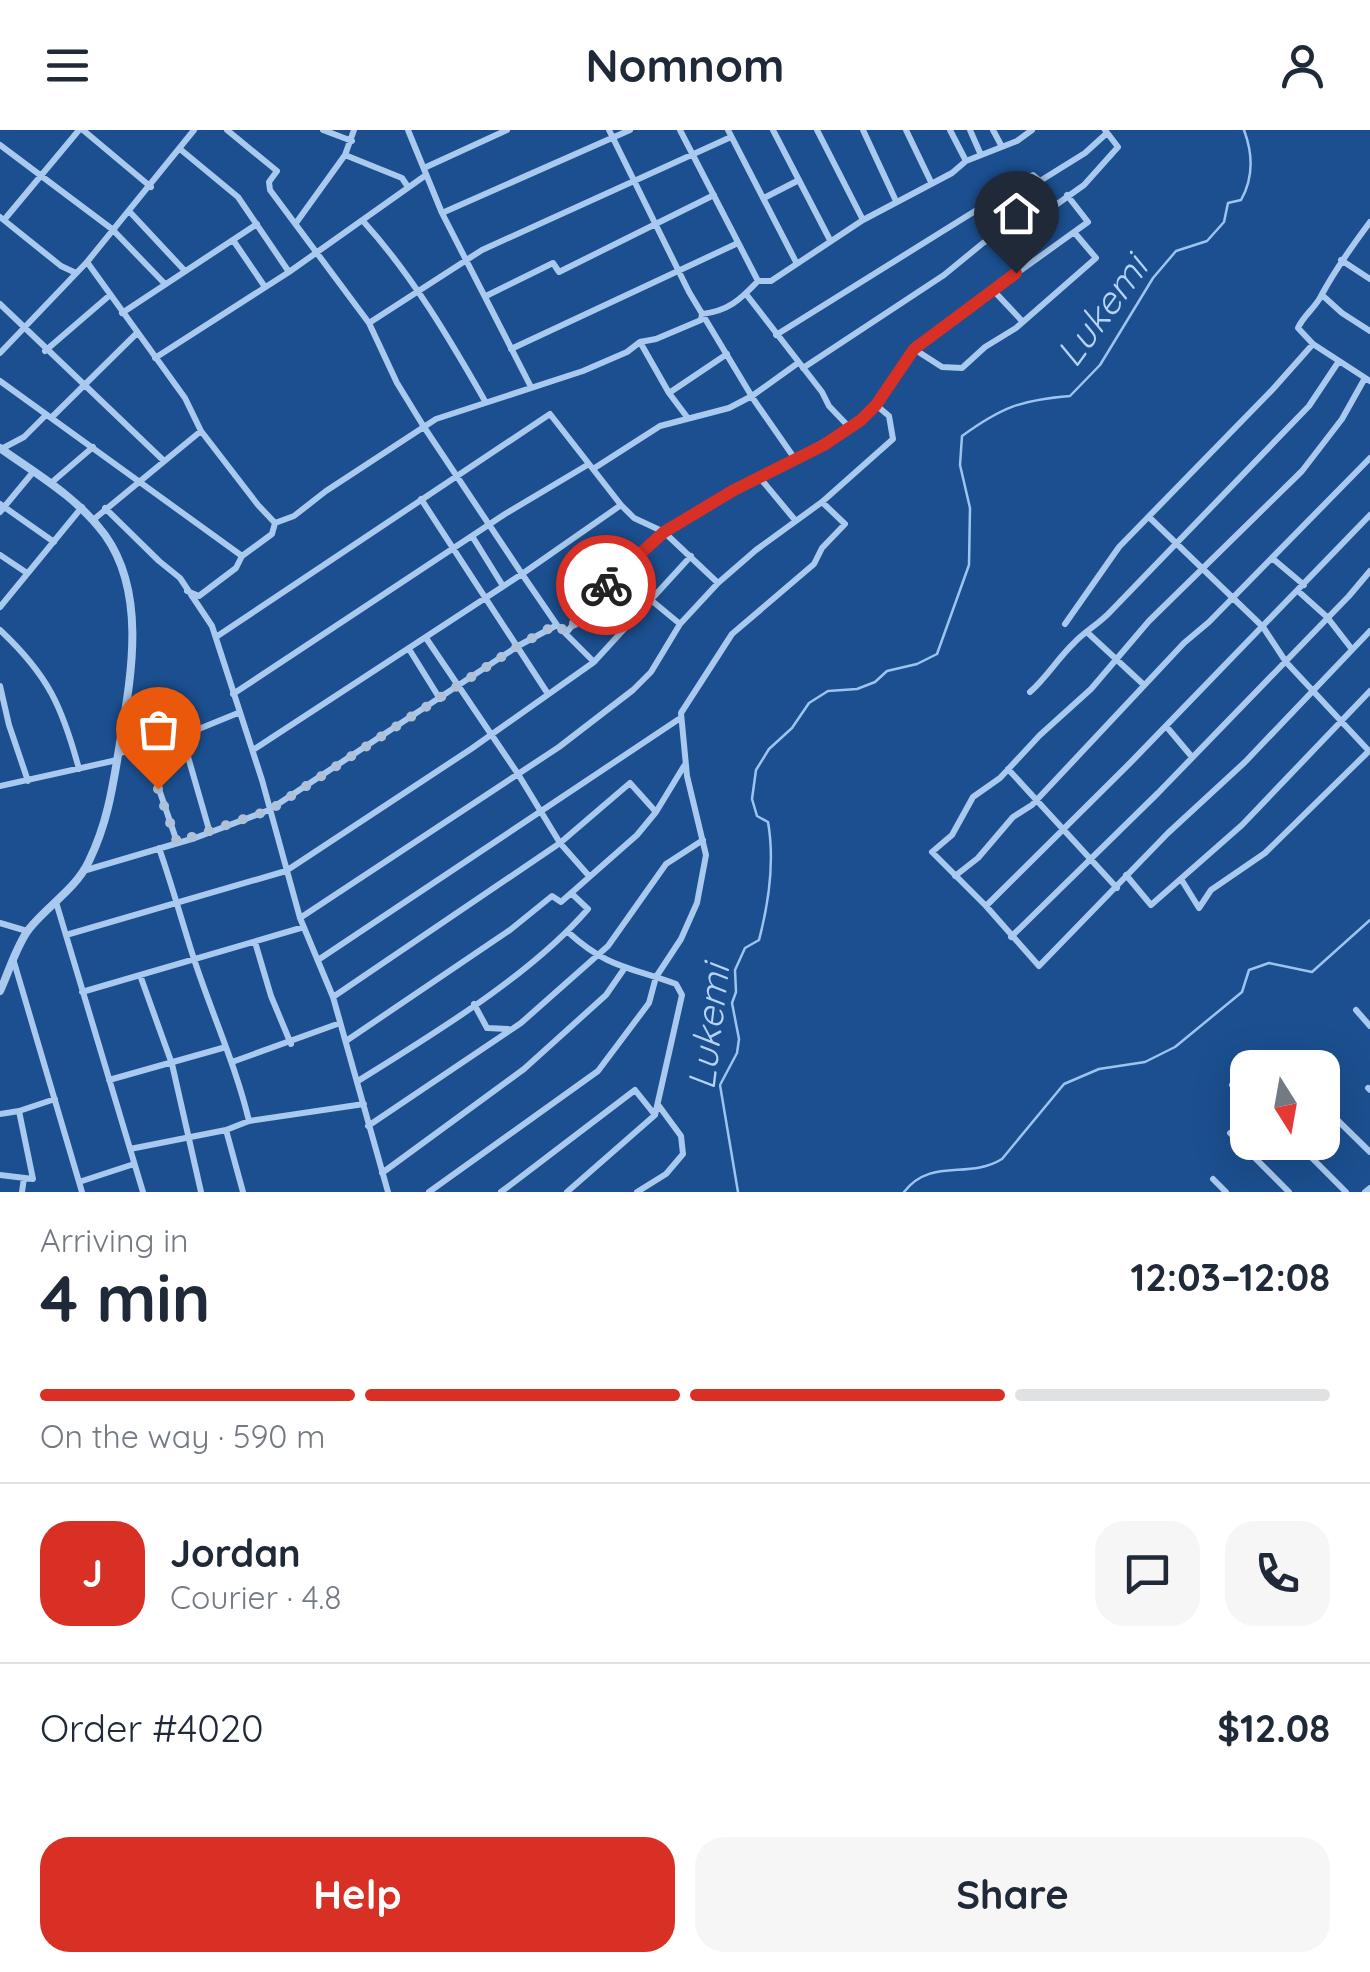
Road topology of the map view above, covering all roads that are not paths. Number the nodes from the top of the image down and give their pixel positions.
1 (81, 130) edge
2 (194, 130) edge
3 (227, 130) edge
4 (323, 130) edge
5 (354, 130) edge
6 (408, 130) edge
7 (507, 130) edge
8 (630, 130) edge
9 (680, 130) edge
10 (773, 130) edge
11 (817, 130) edge
12 (863, 130) edge
13 (906, 130) edge
14 (950, 130) edge
15 (970, 130) edge
16 (994, 130) edge
17 (1032, 130) edge
18 (496, 132) edge
19 (1106, 132) edge
20 (611, 134) edge
21 (729, 134) edge
22 (352, 142) junction
23 (0, 145) edge
24 (1000, 145) junction
25 (180, 149) junction
26 (346, 155) junction
27 (693, 155) junction
28 (981, 155) junction
29 (966, 161) junction
30 (425, 171) junction
31 (38, 176) junction
32 (636, 180) junction
33 (798, 180) junction
34 (1040, 180) junction
35 (932, 182) junction
36 (151, 187) junction
37 (408, 188) junction
38 (714, 195) junction
39 (1067, 196) junction
40 (764, 198) junction
41 (896, 202) junction
42 (1050, 203) junction
43 (129, 211) junction
44 (442, 213) junction
45 (2, 219) edge
46 (863, 220) junction
47 (363, 221) junction
48 (1370, 222) edge
49 (296, 223) junction
50 (257, 224) junction
51 (656, 226) junction
52 (112, 229) junction
53 (1074, 232) junction
54 (233, 240) junction
55 (830, 240) junction
56 (738, 243) junction
57 (316, 253) junction
58 (466, 258) junction
59 (1341, 260) junction
60 (87, 262) junction
61 (796, 262) junction
62 (184, 270) junction
63 (289, 272) junction
64 (678, 272) junction
65 (76, 273) junction
66 (1370, 280) edge
67 (758, 281) junction
68 (165, 284) junction
69 (264, 287) junction
70 (992, 290) junction
71 (418, 292) junction
72 (746, 294) junction
73 (1322, 294) junction
74 (110, 295) junction
75 (486, 296) junction
76 (0, 304) edge
77 (122, 313) junction
78 (702, 314) junction
79 (1022, 321) junction
80 (369, 324) junction
81 (22, 327) junction
82 (1370, 331) edge
83 (136, 334) junction
84 (776, 336) junction
85 (640, 342) junction
86 (1312, 344) junction
87 (511, 349) junction
88 (914, 349) junction
89 (46, 350) junction
90 (0, 352) edge
91 (727, 354) junction
92 (156, 358) junction
93 (1339, 361) junction
94 (800, 365) junction
95 (1367, 379) edge
96 (0, 381) edge
97 (83, 384) junction
98 (531, 387) junction
99 (669, 393) junction
100 (752, 396) junction
101 (486, 401) junction
102 (876, 405) junction
103 (48, 417) junction
104 (687, 417) junction
105 (424, 427) junction
106 (850, 428) junction
107 (201, 431) junction
108 (93, 446) junction
109 (1, 448) edge
110 (1370, 458) edge
111 (795, 459) junction
112 (164, 460) junction
113 (591, 466) junction
114 (34, 471) junction
115 (458, 476) junction
116 (760, 478) junction
117 (139, 479) junction
118 (51, 483) junction
119 (421, 499) junction
120 (822, 502) junction
121 (620, 505) junction
122 (83, 506) junction
123 (1, 507) edge
124 (105, 508) junction
125 (1370, 515) edge
126 (1150, 518) junction
127 (93, 520) junction
128 (795, 520) junction
129 (275, 522) junction
130 (489, 526) junction
131 (664, 532) junction
132 (472, 536) junction
133 (54, 542) junction
134 (1176, 543) junction
135 (454, 548) junction
136 (0, 555) edge
137 (242, 556) junction
138 (691, 556) junction
139 (1272, 558) junction
140 (1203, 570) junction
141 (1370, 570) edge
142 (28, 572) junction
143 (522, 574) junction
144 (718, 583) junction
145 (503, 586) junction
146 (1301, 588) junction
147 (188, 591) junction
148 (486, 597) junction
149 (1232, 597) junction
150 (651, 600) junction
151 (0, 605) edge
152 (1327, 618) junction
153 (557, 624) junction
154 (680, 624) junction
155 (1064, 624) dead end
156 (1263, 627) junction
157 (0, 630) edge
158 (1370, 632) edge
159 (566, 633) junction
160 (1089, 634) junction
161 (216, 637) junction
162 (426, 638) junction
163 (518, 646) junction
164 (1352, 648) junction
165 (409, 649) junction
166 (1118, 659) junction
167 (594, 662) junction
168 (1286, 662) junction
169 (1144, 685) junction
170 (0, 686) edge
171 (458, 687) junction
172 (1312, 690) junction
173 (1370, 691) edge
174 (1030, 692) dead end
175 (233, 694) junction
176 (548, 694) junction
177 (440, 698) junction
178 (238, 713) junction
179 (679, 719) junction
180 (1342, 721) junction
181 (1166, 726) junction
182 (491, 735) junction
183 (182, 736) junction
184 (145, 748) junction
185 (253, 750) junction
186 (1370, 751) edge
187 (118, 756) junction
188 (1192, 757) junction
189 (685, 764) junction
190 (79, 768) junction
191 (1008, 770) junction
192 (518, 774) junction
193 (28, 782) junction
194 (0, 786) edge
195 (1036, 797) junction
196 (270, 810) junction
197 (539, 811) junction
198 (656, 812) junction
199 (1062, 829) junction
200 (210, 833) junction
201 (703, 840) junction
202 (177, 842) junction
203 (560, 843) junction
204 (159, 848) junction
205 (1090, 860) junction
206 (83, 870) junction
207 (286, 870) junction
208 (1126, 875) junction
209 (588, 876) junction
210 (955, 876) junction
211 (1181, 879) junction
212 (1117, 888) junction
213 (571, 893) junction
214 (56, 902) junction
215 (178, 902) junction
216 (986, 906) junction
217 (300, 918) junction
218 (0, 923) edge
219 (304, 927) junction
220 (27, 932) junction
221 (568, 932) junction
222 (66, 935) junction
223 (1011, 937) junction
224 (256, 942) junction
225 (598, 956) junction
226 (194, 957) junction
227 (318, 960) junction
228 (14, 962) junction
229 (625, 967) junction
230 (140, 974) junction
231 (656, 976) junction
232 (1, 988) edge
233 (82, 992) junction
234 (333, 997) junction
235 (474, 1004) junction
236 (1356, 1010) dead end
237 (340, 1023) junction
238 (1370, 1026) edge
239 (511, 1029) junction
240 (346, 1041) junction
241 (291, 1044) junction
242 (226, 1046) junction
243 (232, 1062) junction
244 (172, 1064) junction
245 (109, 1080) junction
246 (358, 1082) junction
247 (55, 1099) junction
248 (364, 1104) junction
249 (659, 1105) junction
250 (19, 1111) junction
251 (0, 1114) edge
252 (655, 1115) junction
253 (249, 1122) junction
254 (1340, 1123) edge
255 (368, 1126) junction
256 (226, 1130) junction
257 (187, 1136) junction
258 (130, 1149) junction
259 (1370, 1152) edge
260 (1256, 1160) edge
261 (1314, 1160) edge
262 (134, 1164) junction
263 (382, 1173) junction
264 (0, 1174) edge
265 (24, 1178) junction
266 (1213, 1179) dead end
267 (79, 1182) junction
268 (22, 1192) edge
269 (82, 1192) edge
270 (143, 1192) edge
271 (201, 1192) edge
272 (243, 1192) edge
273 (388, 1192) edge
274 (429, 1192) edge
275 (501, 1192) edge
276 (566, 1192) edge
277 (637, 1192) edge
278 (1226, 1192) edge
279 (1289, 1192) edge
280 (1346, 1192) edge

1 - 31 street
1 - 36 street
2 - 25 street
3 - 49 street
4 - 22 street
5 - 22 street
6 - 30 street
7 - 18 street
8 - 20 street
9 - 27 street
10 - 33 street
11 - 46 street
12 - 41 street
13 - 35 street
14 - 29 street
15 - 28 street
16 - 24 street
17 - 24 street
18 - 30 street
19 - 34 street
19 - 39 street
20 - 32 street
20 - 44 street
21 - 27 street
21 - 40 street
22 - 26 street
23 - 31 street
24 - 28 street
25 - 36 street
25 - 50 street
26 - 37 street
26 - 49 street
27 - 32 street
27 - 38 street
28 - 29 street
29 - 35 street
30 - 37 street
30 - 44 street
31 - 45 street
31 - 52 street
32 - 51 street
32 - 58 street
33 - 40 street
33 - 55 street
34 - 42 street
34 - 84 street
35 - 41 street
36 - 43 street
37 - 47 street
38 - 51 street
38 - 56 street
39 - 42 street
39 - 53 street
40 - 61 street
41 - 46 street
42 - 94 street
43 - 52 street
43 - 62 street
44 - 58 street
45 - 65 street
46 - 55 street
47 - 57 street
47 - 71 street
48 - 59 street
49 - 57 street
50 - 54 street
50 - 63 street
51 - 64 street
51 - 75 street
52 - 60 street
52 - 68 street
53 - 70 street
53 - 79 street
54 - 62 street
54 - 69 street
55 - 61 street
56 - 64 street
56 - 67 street
57 - 63 street
57 - 80 street
58 - 71 street
58 - 75 street
59 - 66 street
59 - 73 street
60 - 65 street
60 - 74 street
61 - 67 street
62 - 68 street
63 - 69 street
64 - 78 street
64 - 87 street
65 - 81 street
67 - 72 street
68 - 77 street
69 - 92 street
70 - 79 street
70 - 88 street
71 - 80 street
71 - 101 street
72 - 78 street
72 - 84 street
73 - 82 street
73 - 86 street
74 - 77 street
74 - 89 street
75 - 87 street
76 - 81 street
77 - 83 street
78 - 85 street
78 - 91 street
79 - 88 street
80 - 105 street
81 - 89 street
81 - 90 street
83 - 92 street
83 - 97 street
84 - 94 street
85 - 98 street
85 - 99 street
86 - 93 street
86 - 126 street
87 - 98 street
88 - 102 street
89 - 97 street
91 - 99 street
91 - 100 street
92 - 107 street
93 - 95 street
93 - 134 street
94 - 100 street
94 - 106 street
95 - 140 street
96 - 103 street
97 - 103 street
97 - 112 street
98 - 101 street
99 - 104 street
100 - 104 street
100 - 111 street
101 - 105 street
102 - 106 street
102 - 120 street
103 - 108 street
103 - 109 street
104 - 113 street
105 - 115 street
105 - 129 street
106 - 111 street
107 - 112 street
107 - 129 street
108 - 117 street
108 - 118 street
109 - 114 street
110 - 139 street
111 - 116 street
112 - 117 street
113 - 115 street
113 - 121 street
113 - 130 street
114 - 118 street
114 - 123 street
115 - 119 street
115 - 130 street
116 - 128 street
116 - 131 street
117 - 124 street
117 - 137 street
118 - 122 street
119 - 135 street
119 - 161 street
120 - 128 street
120 - 179 street
121 - 131 street
121 - 143 street
122 - 127 street
122 - 133 street
123 - 133 street
124 - 127 street
124 - 147 street
125 - 146 street
126 - 134 street
126 - 155 street
127 - 187 street
128 - 144 street
129 - 137 street
130 - 132 street
130 - 143 street
131 - 138 street
131 - 159 street
132 - 135 street
132 - 145 street
133 - 142 street
134 - 140 street
134 - 160 street
135 - 148 street
135 - 175 street
136 - 142 street
137 - 147 street
138 - 144 street
138 - 150 street
139 - 146 street
139 - 149 street
140 - 149 street
140 - 166 street
141 - 152 street
142 - 151 street
143 - 145 street
143 - 153 street
144 - 154 street
145 - 148 street
146 - 152 street
146 - 156 street
147 - 161 street
148 - 162 street
148 - 163 street
149 - 156 street
149 - 169 street
150 - 154 street
150 - 167 street
152 - 164 street
152 - 168 street
153 - 159 street
153 - 163 street
154 - 192 street
156 - 168 street
156 - 181 street
157 - 190 street
158 - 164 street
159 - 167 street
160 - 166 street
160 - 174 street
161 - 175 street
162 - 165 street
162 - 171 street
163 - 171 street
163 - 176 street
164 - 172 street
165 - 177 street
165 - 185 street
166 - 169 street
166 - 191 street
167 - 176 street
168 - 172 street
168 - 188 street
169 - 195 street
170 - 193 street
171 - 177 street
171 - 182 street
172 - 180 street
172 - 208 street
173 - 180 street
175 - 178 street
176 - 182 street
177 - 196 street
178 - 183 street
178 - 185 street
179 - 189 street
179 - 197 street
180 - 186 street
180 - 211 street
181 - 188 street
181 - 199 street
182 - 192 street
182 - 207 street
183 - 184 street
183 - 200 street
184 - 187 street
184 - 202 street
185 - 196 street
186 - 211 street
187 - 190 street
187 - 206 street
188 - 205 street
189 - 198 street
189 - 201 street
190 - 193 street
191 - 195 street
191 - 210 street
192 - 197 street
192 - 217 street
193 - 194 street
195 - 199 street
195 - 210 street
196 - 200 street
196 - 207 street
197 - 203 street
197 - 227 street
198 - 203 street
198 - 209 street
199 - 205 street
199 - 216 street
200 - 202 street
201 - 225 street
201 - 231 street
202 - 204 street
203 - 209 street
203 - 234 street
204 - 206 street
204 - 215 street
205 - 212 street
205 - 223 street
206 - 214 street
207 - 215 street
207 - 217 street
208 - 211 street
208 - 212 street
209 - 213 street
210 - 216 street
212 - 223 street
213 - 221 street
213 - 240 street
214 - 220 street
214 - 222 street
215 - 222 street
215 - 226 street
216 - 223 street
217 - 219 street
218 - 220 street
219 - 224 street
219 - 227 street
220 - 228 street
221 - 225 street
221 - 235 street
222 - 233 street
224 - 226 street
224 - 241 street
225 - 229 street
225 - 239 street
226 - 230 street
226 - 242 street
227 - 234 street
228 - 232 street
228 - 247 street
229 - 231 street
229 - 263 street
230 - 233 street
230 - 244 street
231 - 249 street
231 - 274 street
233 - 245 street
234 - 237 street
235 - 239 street
235 - 246 street
236 - 238 street
237 - 240 street
237 - 241 street
239 - 255 street
240 - 246 street
241 - 243 street
242 - 243 street
242 - 244 street
243 - 253 street
244 - 245 street
244 - 257 street
245 - 258 street
246 - 248 street
247 - 250 street
247 - 267 street
248 - 253 street
248 - 255 street
249 - 252 street
249 - 277 street
250 - 251 street
250 - 265 street
252 - 275 street
252 - 276 street
253 - 256 street
254 - 259 street
255 - 263 street
256 - 257 street
256 - 272 street
257 - 258 street
257 - 271 street
258 - 262 street
260 - 279 street
261 - 280 street
262 - 267 street
262 - 270 street
263 - 273 street
264 - 265 street
265 - 268 street
266 - 278 street
267 - 269 street

